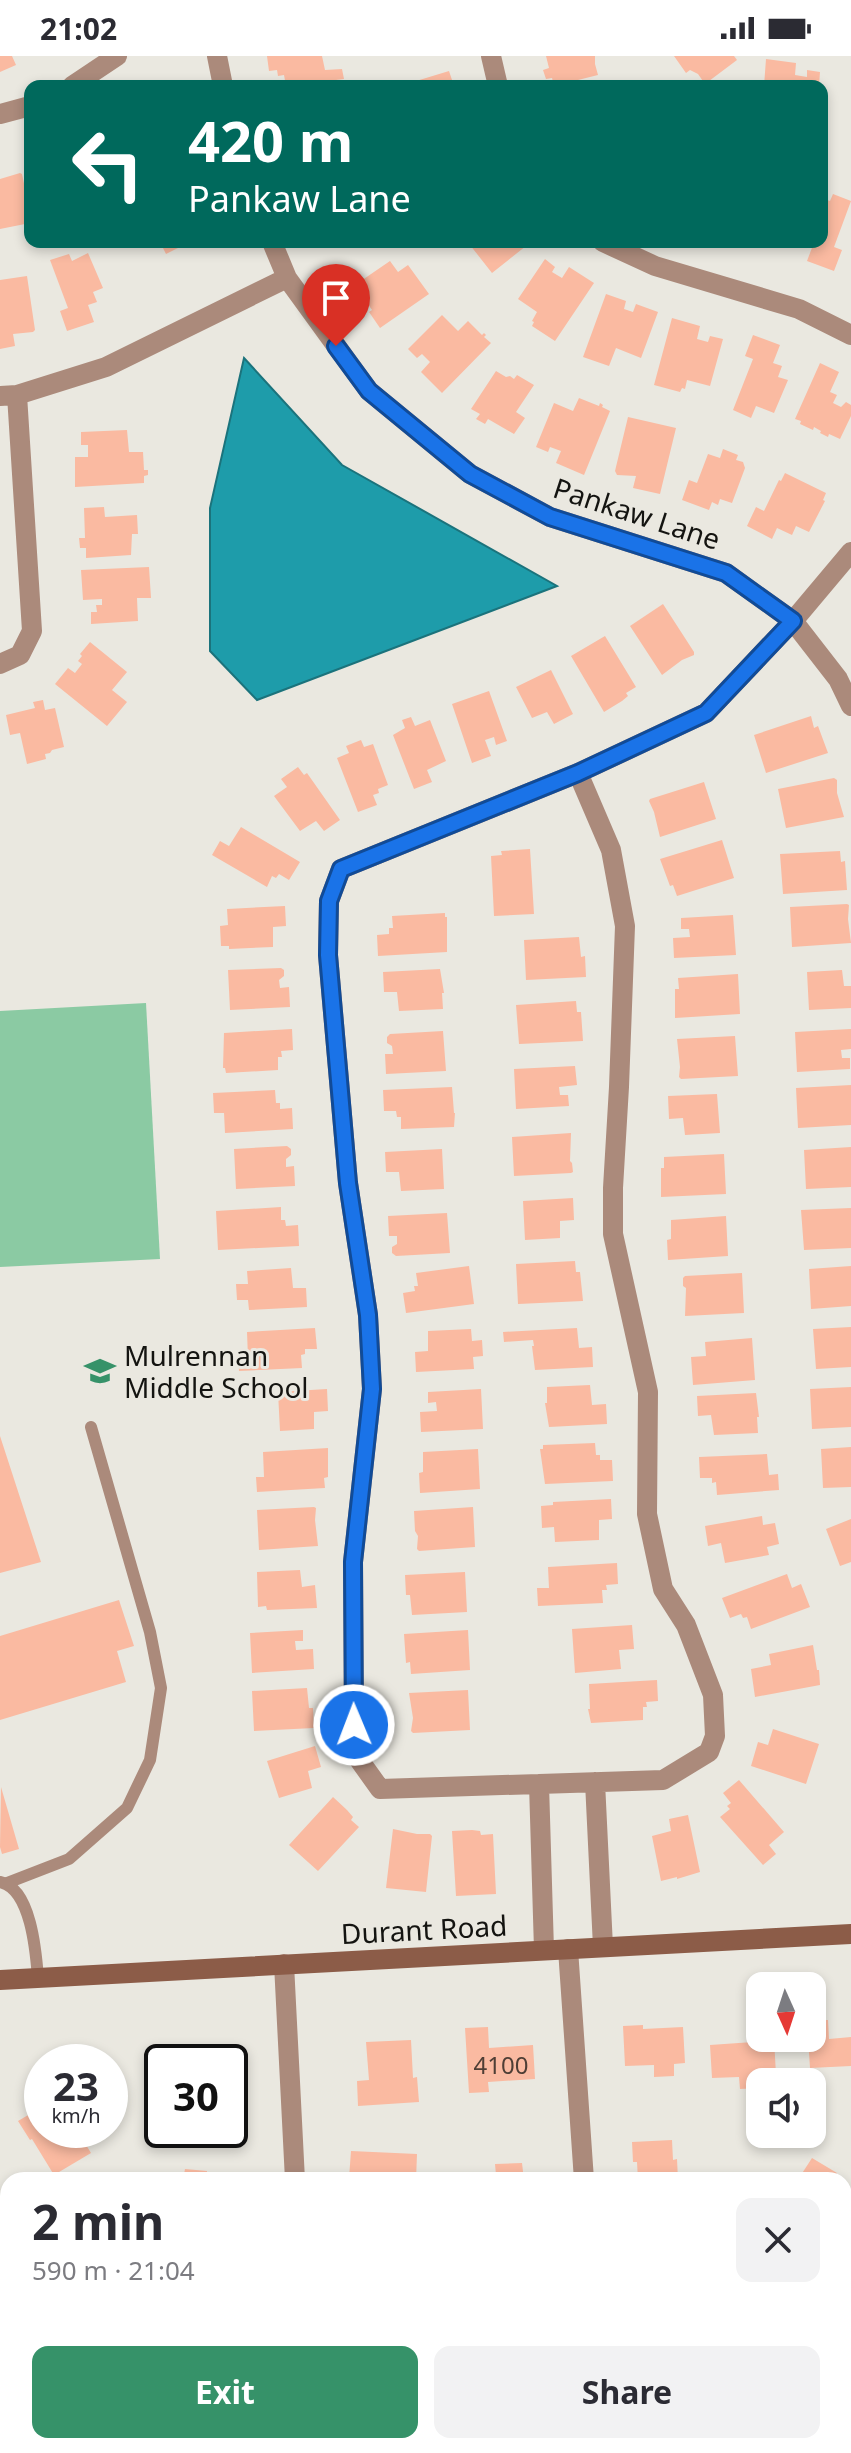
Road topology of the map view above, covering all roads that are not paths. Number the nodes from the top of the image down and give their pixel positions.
1 (117, 56) edge
2 (217, 56) edge
3 (491, 56) edge
4 (81, 80) edge
5 (222, 80) edge
6 (497, 80) edge
7 (24, 108) edge
8 (0, 114) edge
9 (274, 248) edge
10 (616, 248) edge
11 (287, 278) junction
12 (851, 335) edge
13 (9, 395) edge
14 (851, 552) edge
15 (793, 621) junction
16 (0, 664) edge
17 (851, 706) edge
18 (578, 773) junction
19 (91, 1427) dead end
20 (595, 1782) junction
21 (539, 1784) junction
22 (4, 1883) edge
23 (851, 1934) edge
24 (603, 1947) junction
25 (568, 1949) junction
26 (544, 1950) junction
27 (284, 1964) junction
28 (38, 1978) junction
29 (0, 1980) edge
30 (295, 2172) edge
31 (583, 2172) edge

1 - 4 street
2 - 5 street
3 - 6 street
7 - 8 street
9 - 11 street, Pankaw Lane
10 - 12 street
11 - 13 street
11 - 15 street, Pankaw Lane
13 - 16 street
14 - 15 street
15 - 17 street, Pankaw Lane
15 - 18 street
18 - 20 street
18 - 21 street
19 - 22 lane
20 - 21 street
20 - 24 street
21 - 26 street
22 - 28 lane
23 - 24 street, Durant Road
24 - 25 street, Durant Road
25 - 26 street, Durant Road
25 - 31 street
26 - 27 street, Durant Road
27 - 28 street, Durant Road
27 - 30 street
28 - 29 street, Durant Road

